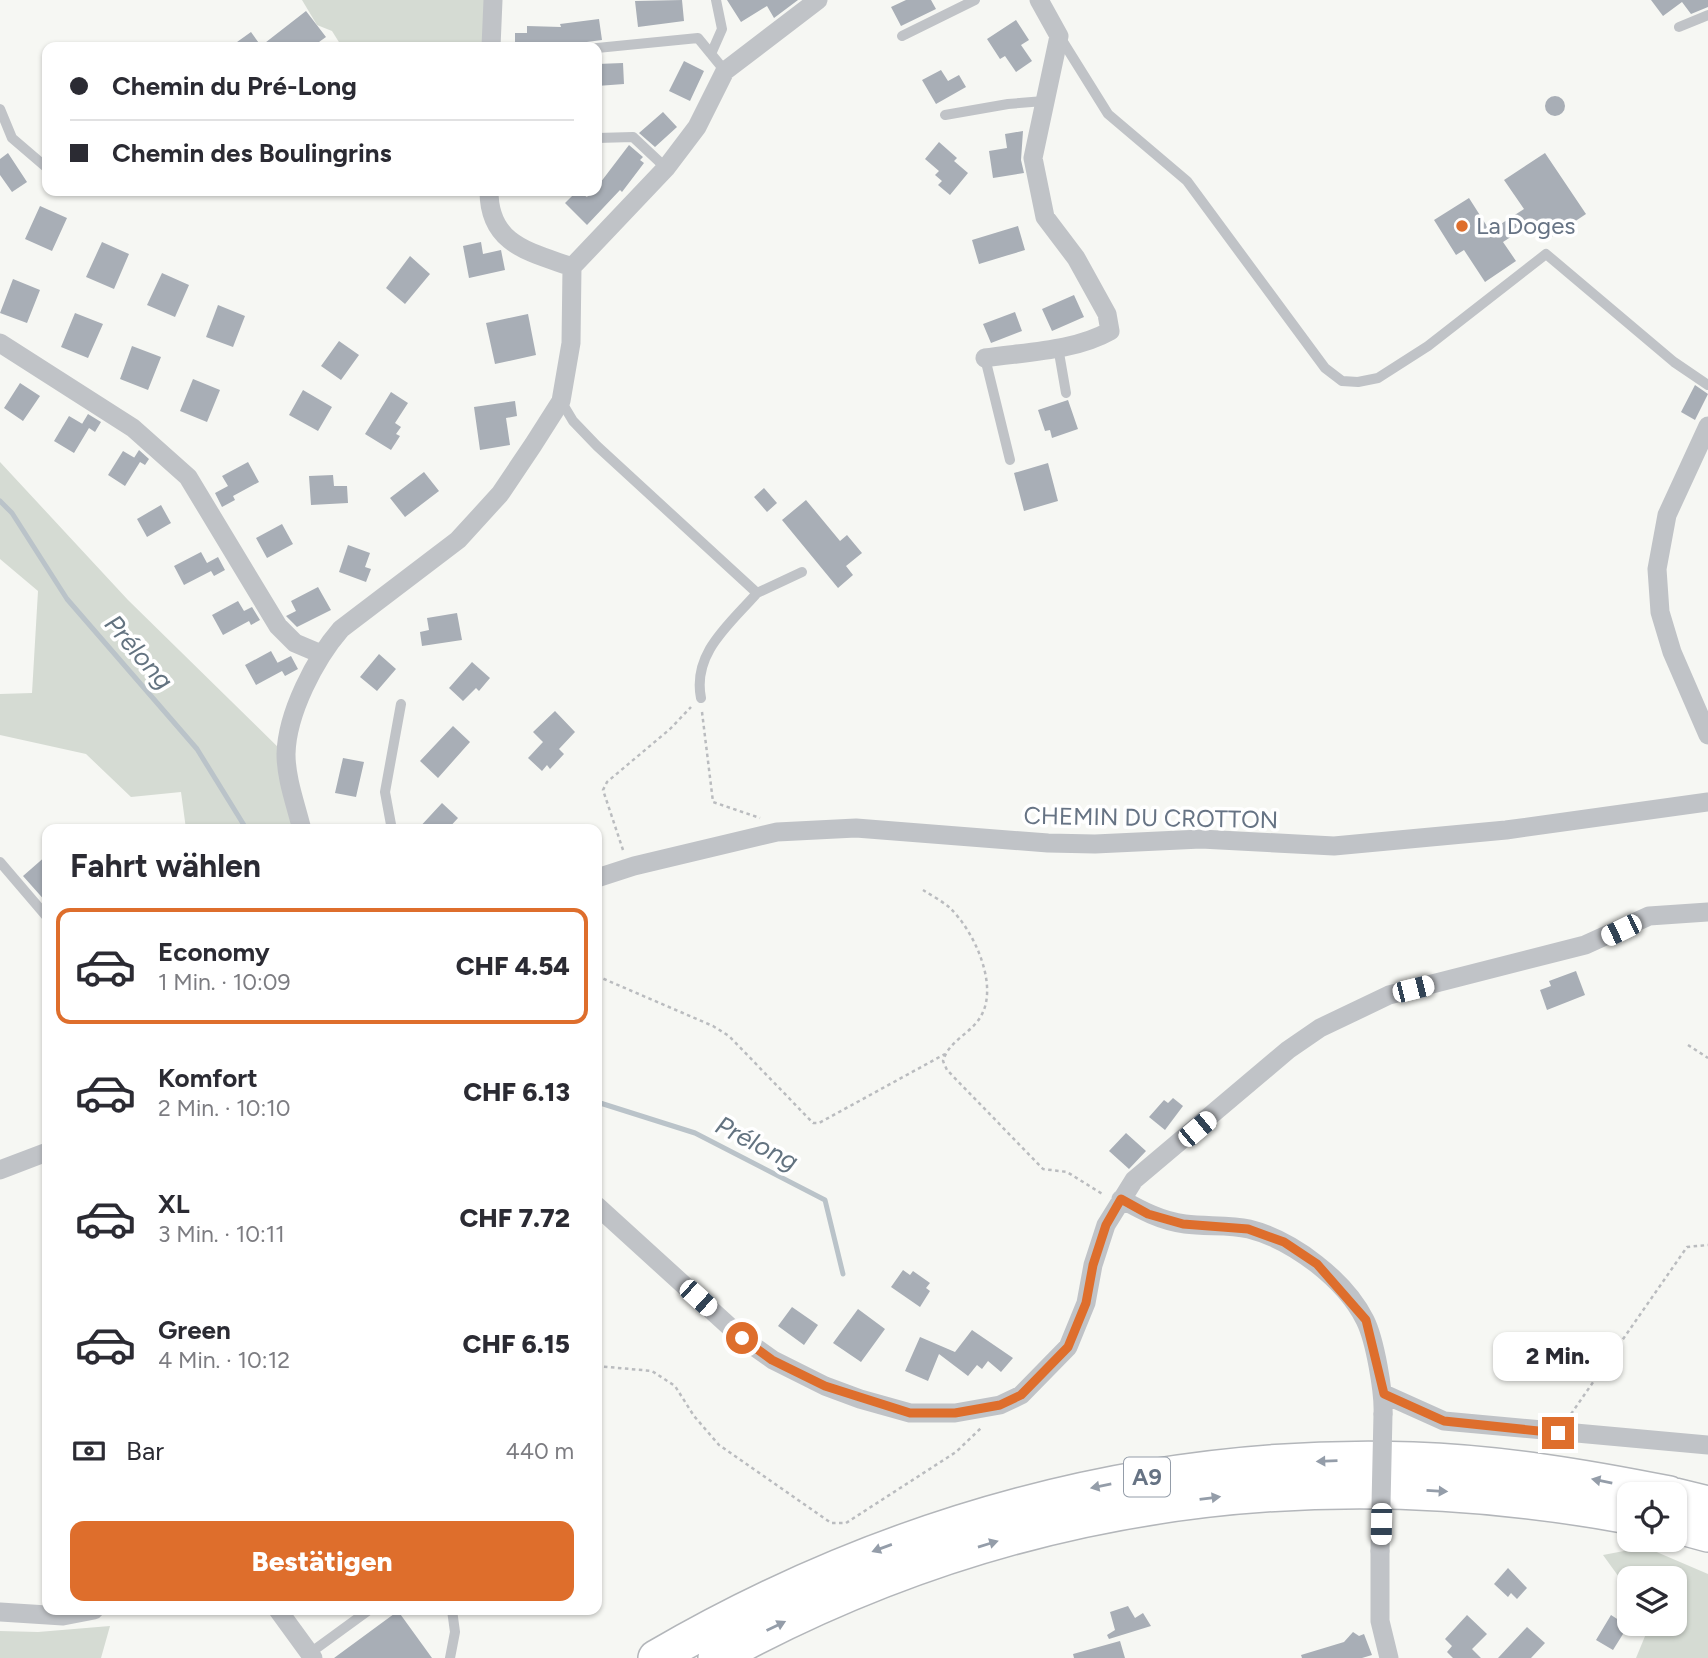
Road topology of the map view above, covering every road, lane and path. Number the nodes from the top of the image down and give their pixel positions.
1 (492, 0) edge
2 (716, 0) edge
3 (818, 0) edge
4 (975, 0) edge
5 (1039, 0) edge
6 (1708, 15) edge
7 (1679, 27) dead end
8 (902, 36) dead end
9 (1059, 36) junction
10 (491, 42) edge
11 (602, 48) edge
12 (711, 54) junction
13 (725, 71) junction
14 (1044, 101) junction
15 (0, 108) edge
16 (945, 115) dead end
17 (602, 138) edge
18 (42, 164) edge
19 (666, 168) junction
20 (490, 196) edge
21 (572, 267) junction
22 (0, 343) edge
23 (1058, 346) junction
24 (985, 358) joint
25 (1708, 385) edge
26 (1066, 393) dead end
27 (561, 401) junction
28 (1708, 426) edge
29 (1010, 460) dead end
30 (802, 572) dead end
31 (757, 593) junction
32 (321, 654) junction
33 (701, 698) junction
34 (401, 704) dead end
35 (1708, 735) edge
36 (1708, 802) edge
37 (300, 824) edge
38 (391, 824) edge
39 (777, 832) junction
40 (0, 862) edge
41 (629, 867) junction
42 (602, 876) edge
43 (923, 890) dead end
44 (42, 911) edge
45 (1708, 912) edge
46 (602, 978) edge
47 (1688, 1045) dead end
48 (945, 1054) junction
49 (1708, 1058) edge
50 (42, 1154) edge
51 (0, 1170) edge
52 (1121, 1199) junction
53 (602, 1211) edge
54 (1708, 1245) edge
55 (602, 1366) edge
56 (1384, 1394) junction
57 (981, 1427) dead end
58 (1558, 1433) junction
59 (1708, 1445) edge
60 (1617, 1485) edge
61 (1687, 1499) edge
62 (1708, 1504) edge
63 (1617, 1514) edge
64 (1687, 1528) edge
65 (1708, 1534) edge
66 (0, 1612) edge
67 (42, 1615) edge
68 (47, 1615) edge
69 (68, 1615) edge
70 (282, 1615) edge
71 (363, 1615) edge
72 (453, 1615) edge
73 (311, 1656) edge
74 (450, 1658) edge
75 (656, 1658) edge
76 (716, 1658) edge
77 (1389, 1658) edge

1 - 10 street
2 - 12 lane
3 - 13 street
4 - 8 lane
5 - 9 street
6 - 7 lane
9 - 14 street
9 - 25 lane
11 - 12 lane
12 - 13 lane
13 - 19 street
14 - 16 lane
14 - 23 street
15 - 18 lane
17 - 19 lane
19 - 21 street
20 - 21 street
21 - 27 street
22 - 32 street
23 - 24 street
23 - 26 lane
24 - 29 lane
27 - 31 lane
27 - 32 street
28 - 35 street
30 - 31 lane
31 - 33 lane
32 - 37 street
33 - 39 path
33 - 41 path
34 - 38 lane
36 - 39 street, CHEMIN DU CROTTON
39 - 41 street, CHEMIN DU CROTTON
40 - 44 lane
41 - 42 street, CHEMIN DU CROTTON
43 - 48 path
45 - 52 street
46 - 48 path
47 - 49 path
48 - 52 path
50 - 51 street
52 - 53 street
52 - 56 street
54 - 58 path
55 - 57 path
56 - 58 street
56 - 77 street, bridge
58 - 59 street
60 -> 75 highway, A9
61 - 62 highway
76 -> 63 highway, A9
64 - 65 highway
66 - 67 street
68 - 69 street
70 - 73 street
71 - 73 lane
72 - 74 lane

